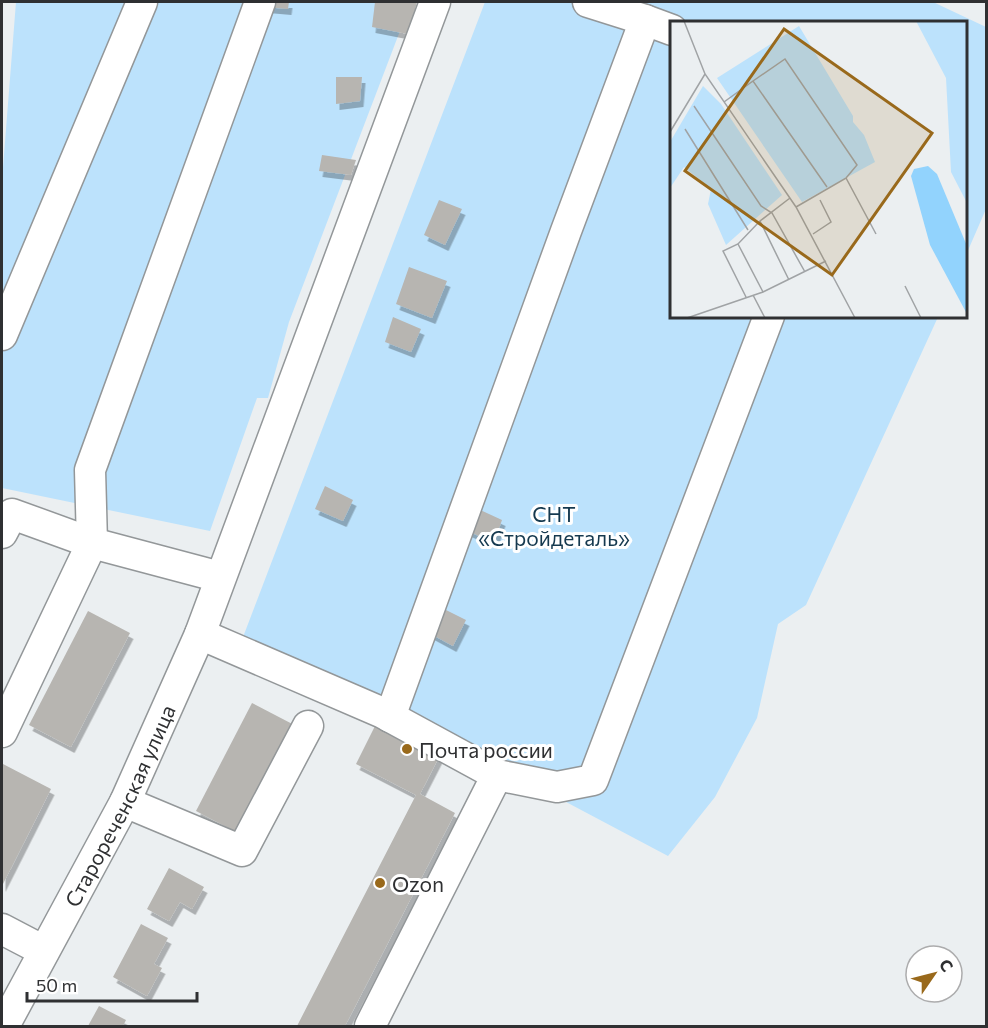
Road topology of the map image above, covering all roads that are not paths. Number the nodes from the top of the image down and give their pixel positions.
1 (142, 2) edge
2 (260, 2) edge
3 (435, 2) edge
4 (588, 2) edge
5 (658, 25) edge
6 (768, 318) edge
7 (2, 335) edge
8 (5, 519) edge
9 (92, 543) junction
10 (220, 577) junction
11 (200, 634) junction
12 (390, 717) junction
13 (308, 726) dead end
14 (2, 732) edge
15 (497, 775) junction
16 (125, 802) junction
17 (2, 929) edge
18 (44, 951) junction
19 (4, 1026) edge
20 (370, 1026) edge

1 - 7 street
2 - 9 street
3 - 10 street, Старореченская улица
4 - 5 street
5 - 12 street
6 - 15 street
8 - 9 street
9 - 10 street
9 - 14 street
10 - 11 street, Старореченская улица
11 - 12 street
11 - 16 street, Старореченская улица
12 - 15 street
13 - 16 street
15 - 20 street
16 - 18 street, Старореченская улица
17 - 18 street
18 - 19 street, Старореченская улица

